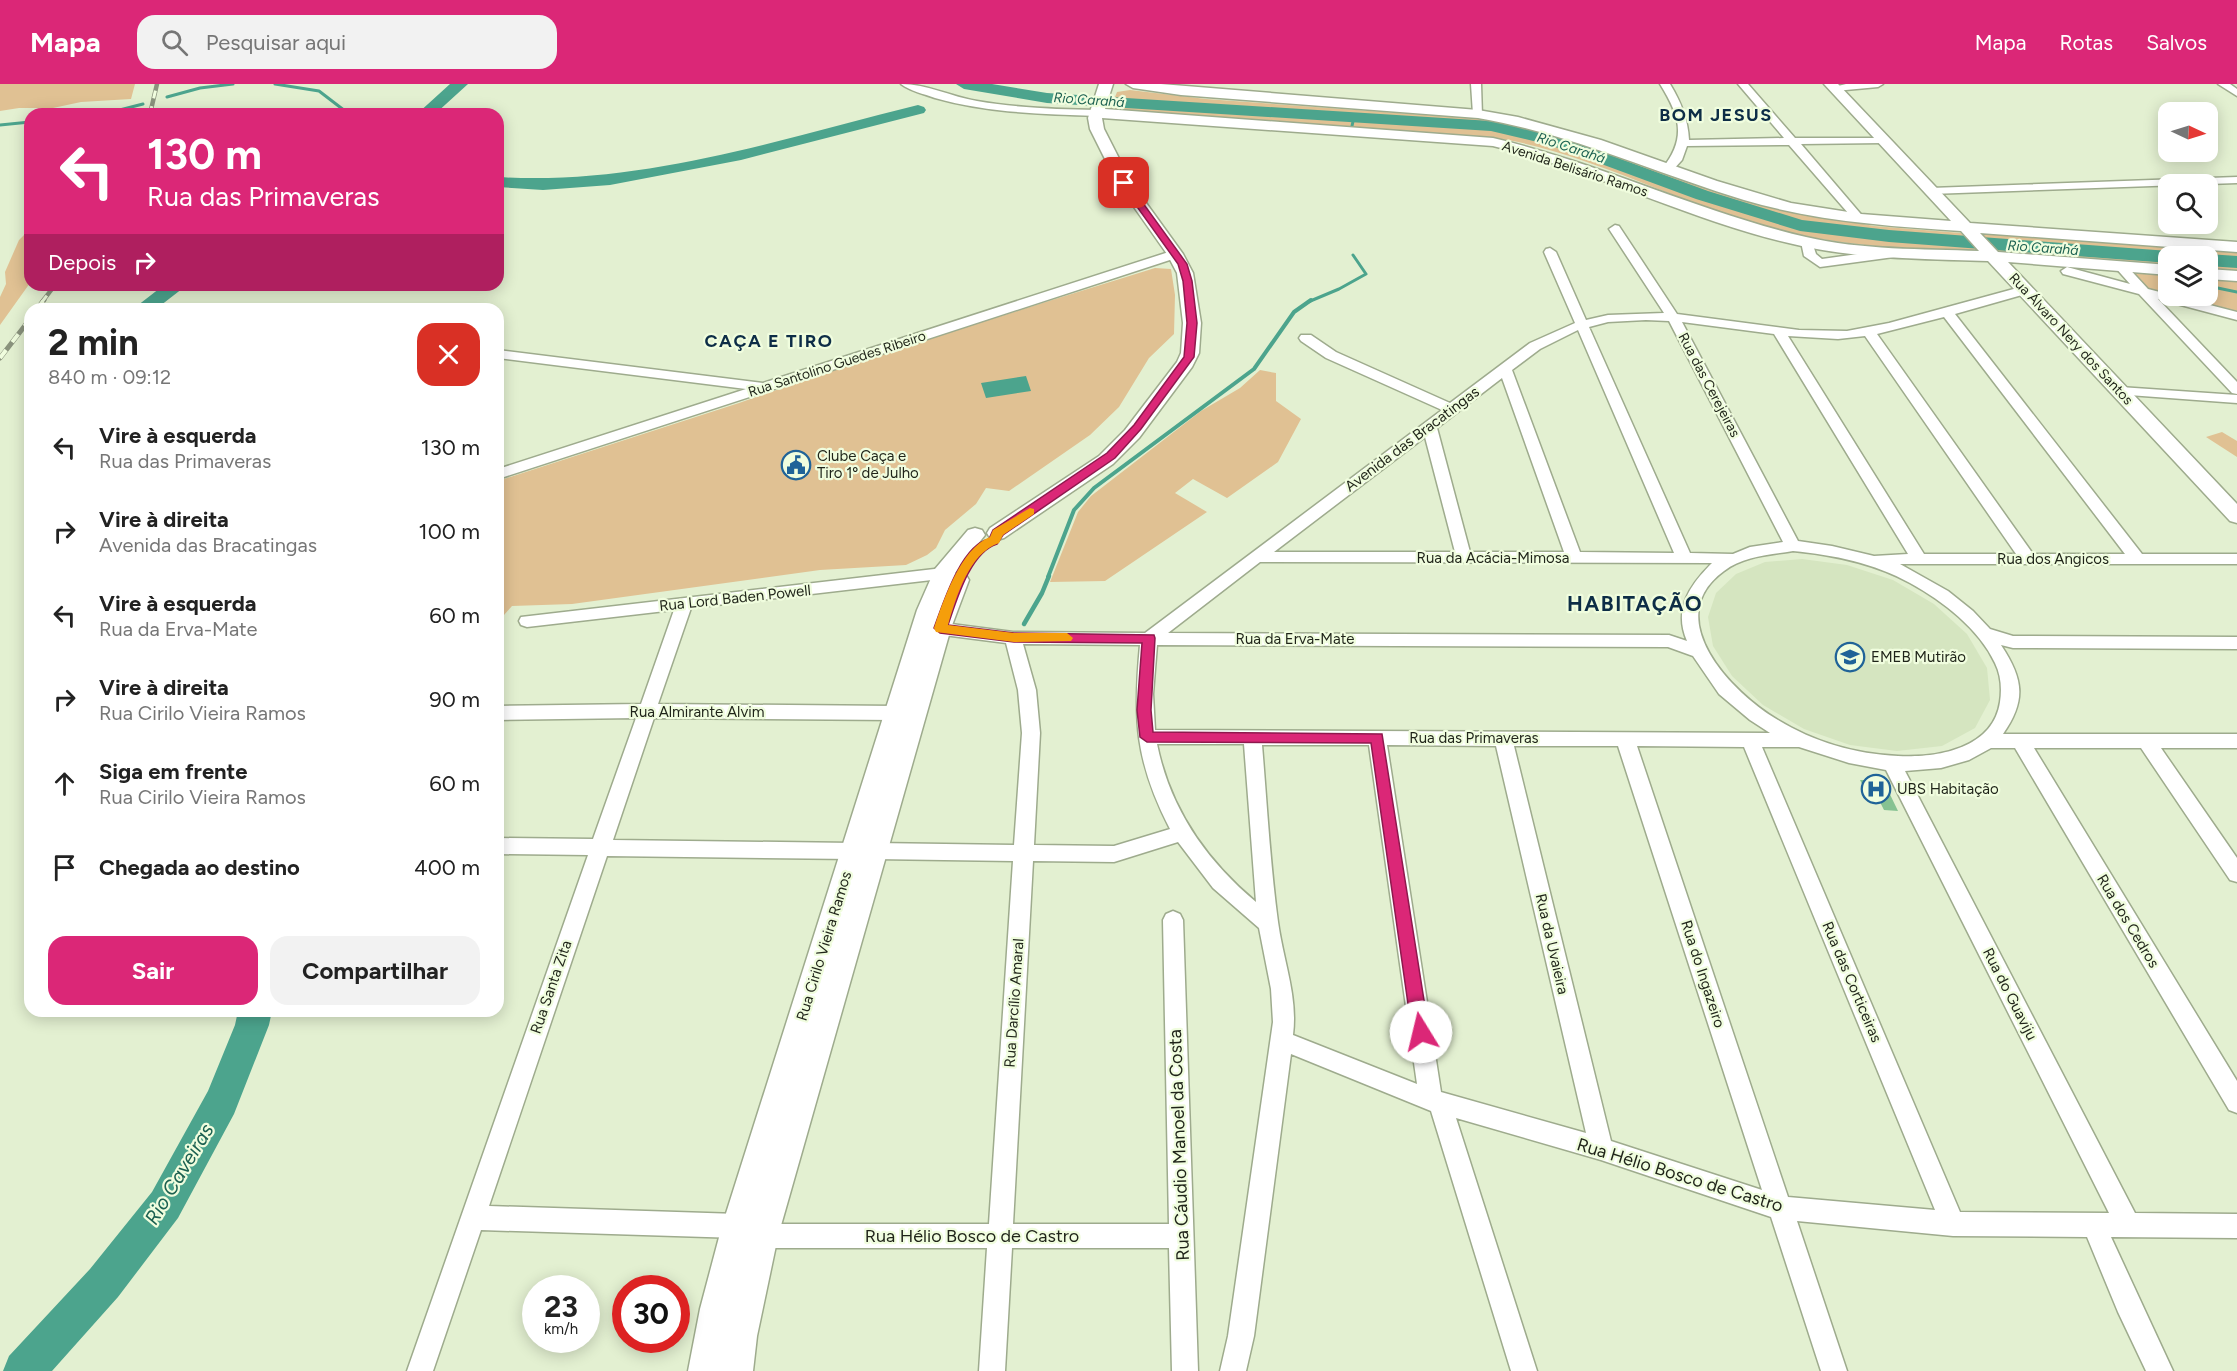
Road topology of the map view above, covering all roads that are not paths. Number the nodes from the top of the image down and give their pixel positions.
1 (906, 84) edge
2 (1132, 84) edge
3 (1476, 84) edge
4 (1665, 84) edge
5 (1743, 84) edge
6 (1878, 84) edge
7 (2223, 84) edge
8 (1833, 86) edge
9 (1105, 87) edge
10 (2237, 93) edge
11 (1097, 111) junction
12 (1478, 114) junction
13 (1883, 140) junction
14 (1792, 141) junction
15 (1684, 143) junction
16 (1668, 169) junction
17 (2237, 180) edge
18 (1931, 191) junction
19 (1859, 219) junction
20 (1615, 229) dead end
21 (1970, 232) junction
22 (2237, 247) edge
23 (1550, 252) dead end
24 (1175, 254) junction
25 (1990, 254) junction
26 (2120, 266) junction
27 (2158, 269) edge
28 (2067, 271) junction
29 (2011, 275) junction
30 (2218, 275) edge
31 (2237, 276) edge
32 (2025, 290) junction
33 (2144, 292) junction
34 (1947, 313) junction
35 (2237, 316) edge
36 (1673, 317) junction
37 (1581, 323) junction
38 (1779, 330) junction
39 (1869, 332) junction
40 (1306, 338) dead end
41 (504, 355) edge
42 (1505, 368) junction
43 (765, 387) junction
44 (2237, 390) edge
45 (2120, 391) junction
46 (2237, 399) edge
47 (1452, 409) junction
48 (1429, 426) junction
49 (504, 472) edge
50 (2237, 516) edge
51 (985, 535) junction
52 (1793, 546) junction
53 (1256, 557) junction
54 (1464, 558) junction
55 (1574, 558) junction
56 (1684, 558) junction
57 (1730, 558) junction
58 (1869, 559) junction
59 (1919, 559) junction
60 (2028, 559) junction
61 (2138, 559) junction
62 (2237, 559) edge
63 (943, 574) junction
64 (684, 604) junction
65 (527, 621) dead end
66 (932, 627) junction
67 (1691, 630) junction
68 (1986, 634) junction
69 (1014, 638) junction
70 (1149, 638) junction
71 (1669, 641) junction
72 (2013, 642) junction
73 (2237, 643) edge
74 (1699, 652) junction
75 (1998, 652) junction
76 (647, 711) junction
77 (504, 713) edge
78 (896, 713) junction
79 (1147, 737) junction
80 (1252, 737) junction
81 (1377, 738) junction
82 (1503, 738) junction
83 (1625, 739) junction
84 (1750, 739) junction
85 (1801, 740) junction
86 (1988, 741) junction
87 (2020, 741) junction
88 (2146, 741) junction
89 (2237, 741) edge
90 (1892, 764) junction
91 (1182, 833) junction
92 (504, 846) edge
93 (599, 848) junction
94 (864, 851) junction
95 (1023, 854) junction
96 (2237, 874) edge
97 (1173, 920) dead end
98 (1268, 924) junction
99 (1283, 1041) junction
100 (1436, 1101) junction
101 (2237, 1102) edge
102 (1601, 1149) junction
103 (1780, 1208) junction
104 (471, 1218) junction
105 (1953, 1224) junction
106 (2094, 1225) junction
107 (2128, 1225) junction
108 (2237, 1226) edge
109 (750, 1231) junction
110 (1000, 1236) junction
111 (1181, 1236) junction
112 (420, 1371) edge
113 (705, 1371) edge
114 (736, 1371) edge
115 (992, 1371) edge
116 (1185, 1371) edge
117 (1233, 1371) edge
118 (1524, 1371) edge
119 (1834, 1371) edge
120 (2160, 1371) edge

1 - 11 street, Avenida Belisário Ramos
2 - 12 main road, Avenida Belisário Ramos
3 - 12 street
4 - 15 street
5 - 14 street
6 - 8 street
7 - 10 street
8 - 13 main road, Rua Álvaro Nery dos Santos
9 - 11 main road
11 - 24 main road, Rua Cirilo Vieira Ramos
11 - 25 main road, Avenida Belisário Ramos
12 - 16 main road, Avenida Belisário Ramos
13 - 14 street
13 - 18 main road, Rua Álvaro Nery dos Santos
14 - 15 street
14 - 19 street
15 - 16 street
16 - 19 main road, Avenida Belisário Ramos
17 - 18 street
18 - 21 main road, Rua Álvaro Nery dos Santos
19 - 21 main road, Avenida Belisário Ramos
20 - 36 street, Rua das Cerejeiras
21 - 22 main road, Avenida Belisário Ramos
21 - 25 main road, Rua Álvaro Nery dos Santos
23 - 37 street
24 - 43 street, Rua Santolino Guedes Ribeiro
24 - 51 main road, Rua Cirilo Vieira Ramos
25 - 26 main road, Avenida Belisário Ramos
25 - 29 main road, Rua Álvaro Nery dos Santos
26 - 27 main road, Avenida Belisário Ramos
26 - 28 main road
26 - 33 street
28 - 29 main road
28 - 33 street
29 - 32 main road, Rua Álvaro Nery dos Santos
30 - 31 main road
32 - 34 street, Avenida das Bracatingas
32 - 45 main road, Rua Álvaro Nery dos Santos
33 - 35 street
33 - 44 street
34 - 39 street, Avenida das Bracatingas
34 - 61 street
36 - 37 street, Avenida das Bracatingas
36 - 38 street, Avenida das Bracatingas
36 - 52 street, Rua das Cerejeiras
37 - 42 street, Avenida das Bracatingas
37 - 56 street
38 - 39 street, Avenida das Bracatingas
38 - 59 street
39 - 60 street
40 - 47 street
41 - 43 street
42 - 47 street, Avenida das Bracatingas
42 - 55 street
43 - 49 street, Rua Santolino Guedes Ribeiro
45 - 46 street
45 - 50 main road, Rua Álvaro Nery dos Santos
47 - 48 street, Avenida das Bracatingas
48 - 53 street, Avenida das Bracatingas
48 - 54 street
51 - 63 main road, Rua Cirilo Vieira Ramos
51 - 66 main road, Rua Cirilo Vieira Ramos
52 - 57 street
52 - 58 street
53 - 54 street, Rua da Acácia-Mimosa
53 - 70 street, Avenida das Bracatingas
54 - 55 street, Rua da Acácia-Mimosa
55 - 56 street, Rua da Acácia-Mimosa
56 - 57 street, Rua da Acácia-Mimosa
57 - 67 street
58 - 59 street, Rua dos Angicos
58 - 68 street
59 - 60 street, Rua dos Angicos
60 - 61 street, Rua dos Angicos
61 - 62 street, Rua dos Angicos
63 - 64 street, Rua Lord Baden Powell
63 - 66 main road, Rua Cirilo Vieira Ramos
64 - 65 street, Rua Lord Baden Powell
64 - 76 street, Rua Santa Zita
66 - 69 street, Rua da Erva-Mate
66 - 78 main road, Rua Cirilo Vieira Ramos
66 - 94 main road, Rua Cirilo Vieira Ramos
67 - 71 street, Rua da Erva-Mate
67 - 74 street
68 - 72 street
68 - 75 street
69 - 70 street, Rua da Erva-Mate
69 - 95 street, Rua Darcílio Amaral
70 - 71 street, Rua da Erva-Mate
70 - 79 street
71 - 74 street, Rua da Erva-Mate
72 - 73 street
72 - 75 street
74 - 85 street
75 - 86 street
76 - 77 street, Rua Almirante Alvim
76 - 78 street, Rua Almirante Alvim
76 - 93 street, Rua Santa Zita
78 - 94 main road, Rua Cirilo Vieira Ramos
79 - 80 street, Rua das Primaveras
79 - 91 street
80 - 81 street, Rua das Primaveras
80 - 98 street
81 - 82 street, Rua das Primaveras
81 - 100 street
82 - 83 street, Rua das Primaveras
82 - 102 street, Rua da Uvaieira
83 - 84 street, Rua das Primaveras
83 - 103 street, Rua do Ingazeiro
84 - 85 street, Rua das Primaveras
84 - 105 street, Rua das Corticeiras
85 - 90 street
86 - 87 street
86 - 90 street
87 - 88 street
87 - 101 street, Rua dos Cedros
88 - 89 street
88 - 96 street
90 - 107 street, Rua do Guaviju
91 - 95 street
91 - 98 street
92 - 93 street
93 - 94 street
93 - 104 street, Rua Santa Zita
94 - 95 street
94 - 109 main road, Rua Cirilo Vieira Ramos
95 - 110 street, Rua Darcílio Amaral
97 - 111 street, Rua Cáudio Manoel da Costa
98 - 99 street
99 - 100 street, Rua Hélio Bosco de Castro
99 - 117 street
100 - 102 street, Rua Hélio Bosco de Castro
100 - 118 street
102 - 103 street, Rua Hélio Bosco de Castro
103 - 105 street, Rua Hélio Bosco de Castro
103 - 119 street, Rua do Ingazeiro
104 - 109 street, Rua Hélio Bosco de Castro
104 - 112 street, Rua Santa Zita
105 - 106 street, Rua Hélio Bosco de Castro
106 - 107 street, Rua Hélio Bosco de Castro
106 - 120 street
107 - 108 street, Rua Hélio Bosco de Castro
109 - 110 street, Rua Hélio Bosco de Castro
109 - 113 main road, Rua Cirilo Vieira Ramos
109 - 114 main road, Rua Cirilo Vieira Ramos
110 - 111 street, Rua Hélio Bosco de Castro
110 - 115 street, Rua Darcílio Amaral
111 - 116 street, Rua Cáudio Manoel da Costa

